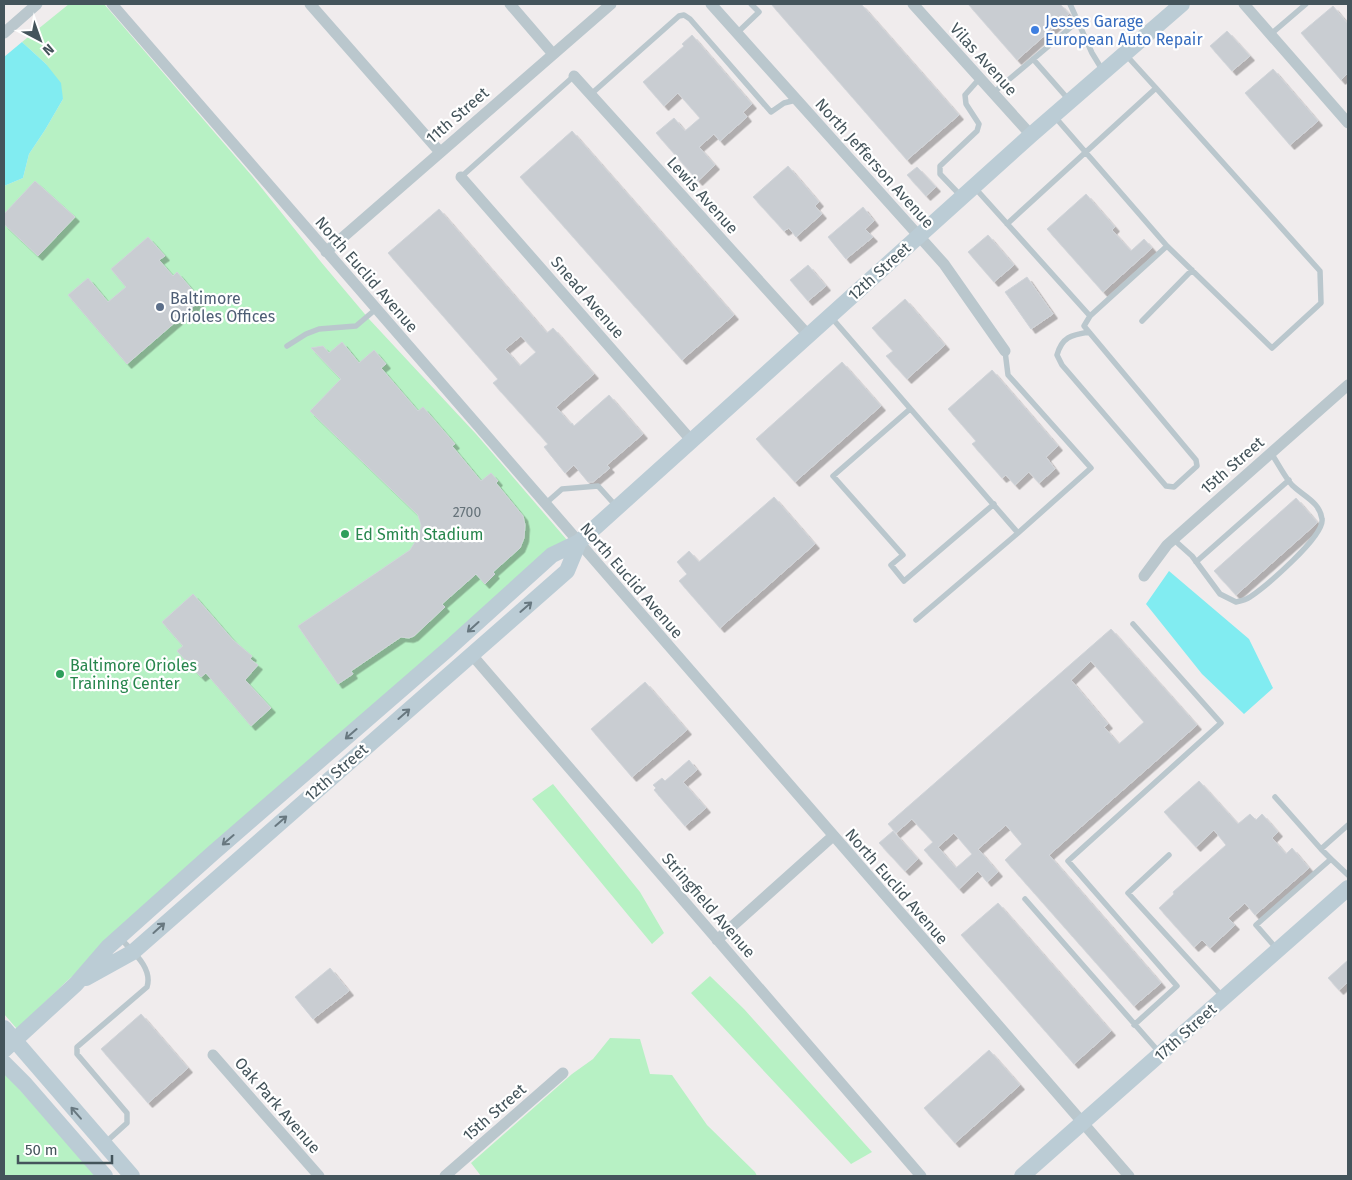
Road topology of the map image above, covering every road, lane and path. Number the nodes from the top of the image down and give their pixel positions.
1 (37, 4) edge
2 (112, 4) edge
3 (310, 4) edge
4 (510, 4) edge
5 (611, 4) edge
6 (712, 4) edge
7 (751, 4) edge
8 (913, 4) edge
9 (1070, 4) edge
10 (1181, 4) edge
11 (1244, 4) edge
12 (1306, 4) edge
13 (1077, 22) junction
14 (4, 33) edge
15 (737, 33) junction
16 (1271, 34) junction
17 (553, 54) junction
18 (1124, 54) junction
19 (1033, 59) junction
20 (1103, 71) junction
21 (574, 76) joint
22 (980, 78) junction
23 (1156, 88) junction
24 (994, 93) junction
25 (590, 95) junction
26 (796, 100) junction
27 (1070, 101) junction
28 (1053, 116) junction
29 (1348, 123) edge
30 (1031, 136) junction
31 (440, 152) junction
32 (1085, 153) junction
33 (461, 176) joint
34 (967, 192) junction
35 (1007, 224) junction
36 (918, 236) junction
37 (1167, 246) junction
38 (326, 252) junction
39 (1192, 270) junction
40 (376, 309) junction
41 (829, 316) junction
42 (1090, 316) junction
43 (1142, 321) dead end
44 (1089, 332) junction
45 (808, 335) junction
46 (287, 346) dead end
47 (1005, 351) joint
48 (1348, 385) edge
49 (910, 409) junction
50 (691, 440) junction
51 (1272, 453) junction
52 (1289, 480) junction
53 (545, 504) junction
54 (994, 504) junction
55 (617, 507) junction
56 (1018, 532) junction
57 (1173, 539) junction
58 (578, 542) junction
59 (1196, 562) junction
60 (1144, 576) dead end
61 (916, 620) dead end
62 (1133, 624) dead end
63 (472, 654) junction
64 (1275, 797) dead end
65 (1348, 825) edge
66 (833, 836) junction
67 (1321, 849) junction
68 (1170, 855) dead end
69 (1331, 859) junction
70 (1348, 875) edge
71 (1348, 888) edge
72 (1025, 899) dead end
73 (119, 938) junction
74 (718, 940) junction
75 (1278, 949) junction
76 (133, 952) junction
77 (76, 984) junction
78 (1223, 997) junction
79 (1134, 1024) junction
80 (7, 1040) edge
81 (1160, 1054) junction
82 (213, 1055) dead end
83 (4, 1063) edge
84 (563, 1073) dead end
85 (1083, 1122) junction
86 (103, 1144) junction
87 (105, 1176) edge
88 (132, 1176) edge
89 (319, 1176) edge
90 (445, 1176) edge
91 (921, 1176) edge
92 (1022, 1176) edge
93 (1129, 1176) edge

1 - 14 street
2 - 38 street, North Euclid Avenue
3 - 31 street
4 - 17 street
5 - 17 street, 11th Street
6 - 15 street, North Jefferson Avenue
7 - 15 lane
8 - 22 street, Vilas Avenue
9 - 13 lane
10 - 18 street, 12th Street
11 - 16 street
12 - 16 lane
13 - 19 lane
13 - 20 lane
15 - 26 street, North Jefferson Avenue
16 - 29 street
17 - 31 street, 11th Street
18 - 20 street, 12th Street
18 - 23 lane
19 - 24 lane
19 - 27 lane
20 - 27 street, 12th Street
21 - 25 street, Lewis Avenue
21 - 33 lane
22 - 24 street, Vilas Avenue
22 - 34 lane
23 - 32 lane
23 - 39 lane
24 - 30 street, Vilas Avenue
25 - 26 lane
25 - 45 street, Lewis Avenue
26 - 36 street, North Jefferson Avenue
27 - 28 street, 12th Street
28 - 30 street, 12th Street
28 - 32 lane
30 - 34 street, 12th Street
31 - 38 street, 11th Street
32 - 35 lane
32 - 37 lane
33 - 50 street, Snead Avenue
34 - 35 lane
34 - 36 street, 12th Street
35 - 42 lane
36 - 41 street, 12th Street
36 - 47 street, North Jefferson Avenue
37 - 39 lane
37 - 42 lane
38 - 40 street, North Euclid Avenue
39 - 43 lane
40 - 46 lane
40 - 53 street, North Euclid Avenue
41 - 45 street, 12th Street
41 - 49 lane
42 - 44 lane
44 - 44 lane
45 - 50 street, 12th Street
47 - 56 lane
48 - 51 street, 15th Street
49 - 54 lane
49 - 54 lane
50 - 55 street, 12th Street
51 - 52 lane
51 - 57 street, 15th Street
52 - 59 lane
52 - 59 lane
53 - 55 lane
53 - 58 street, North Euclid Avenue
54 - 56 lane
55 - 58 street, 12th Street
56 - 61 lane
57 - 59 lane
57 - 60 street, 15th Street
63 -> 58 street, 12th Street
58 - 66 street, North Euclid Avenue
58 -> 73 street, 12th Street
62 - 79 lane
63 - 74 street, Stringfield Avenue
76 -> 63 street, 12th Street
64 - 67 lane
65 - 67 lane
66 - 74 street
66 - 85 street, North Euclid Avenue
67 - 69 lane
68 - 78 lane
69 - 70 lane
69 - 75 lane
71 - 75 street, 17th Street
72 - 79 lane
73 - 76 lane
73 - 77 street, 12th Street
74 - 91 street, Stringfield Avenue
75 - 78 street, 17th Street
76 - 77 street, 12th Street
76 - 86 lane
77 - 80 street, 12th Street
78 - 81 street, 17th Street
79 - 81 lane
86 -> 80 street
81 - 85 street, 17th Street
82 - 89 street, Oak Park Avenue
83 - 87 street
84 - 90 street, 15th Street
85 - 92 street, 17th Street
85 - 93 street, North Euclid Avenue
86 - 88 street

